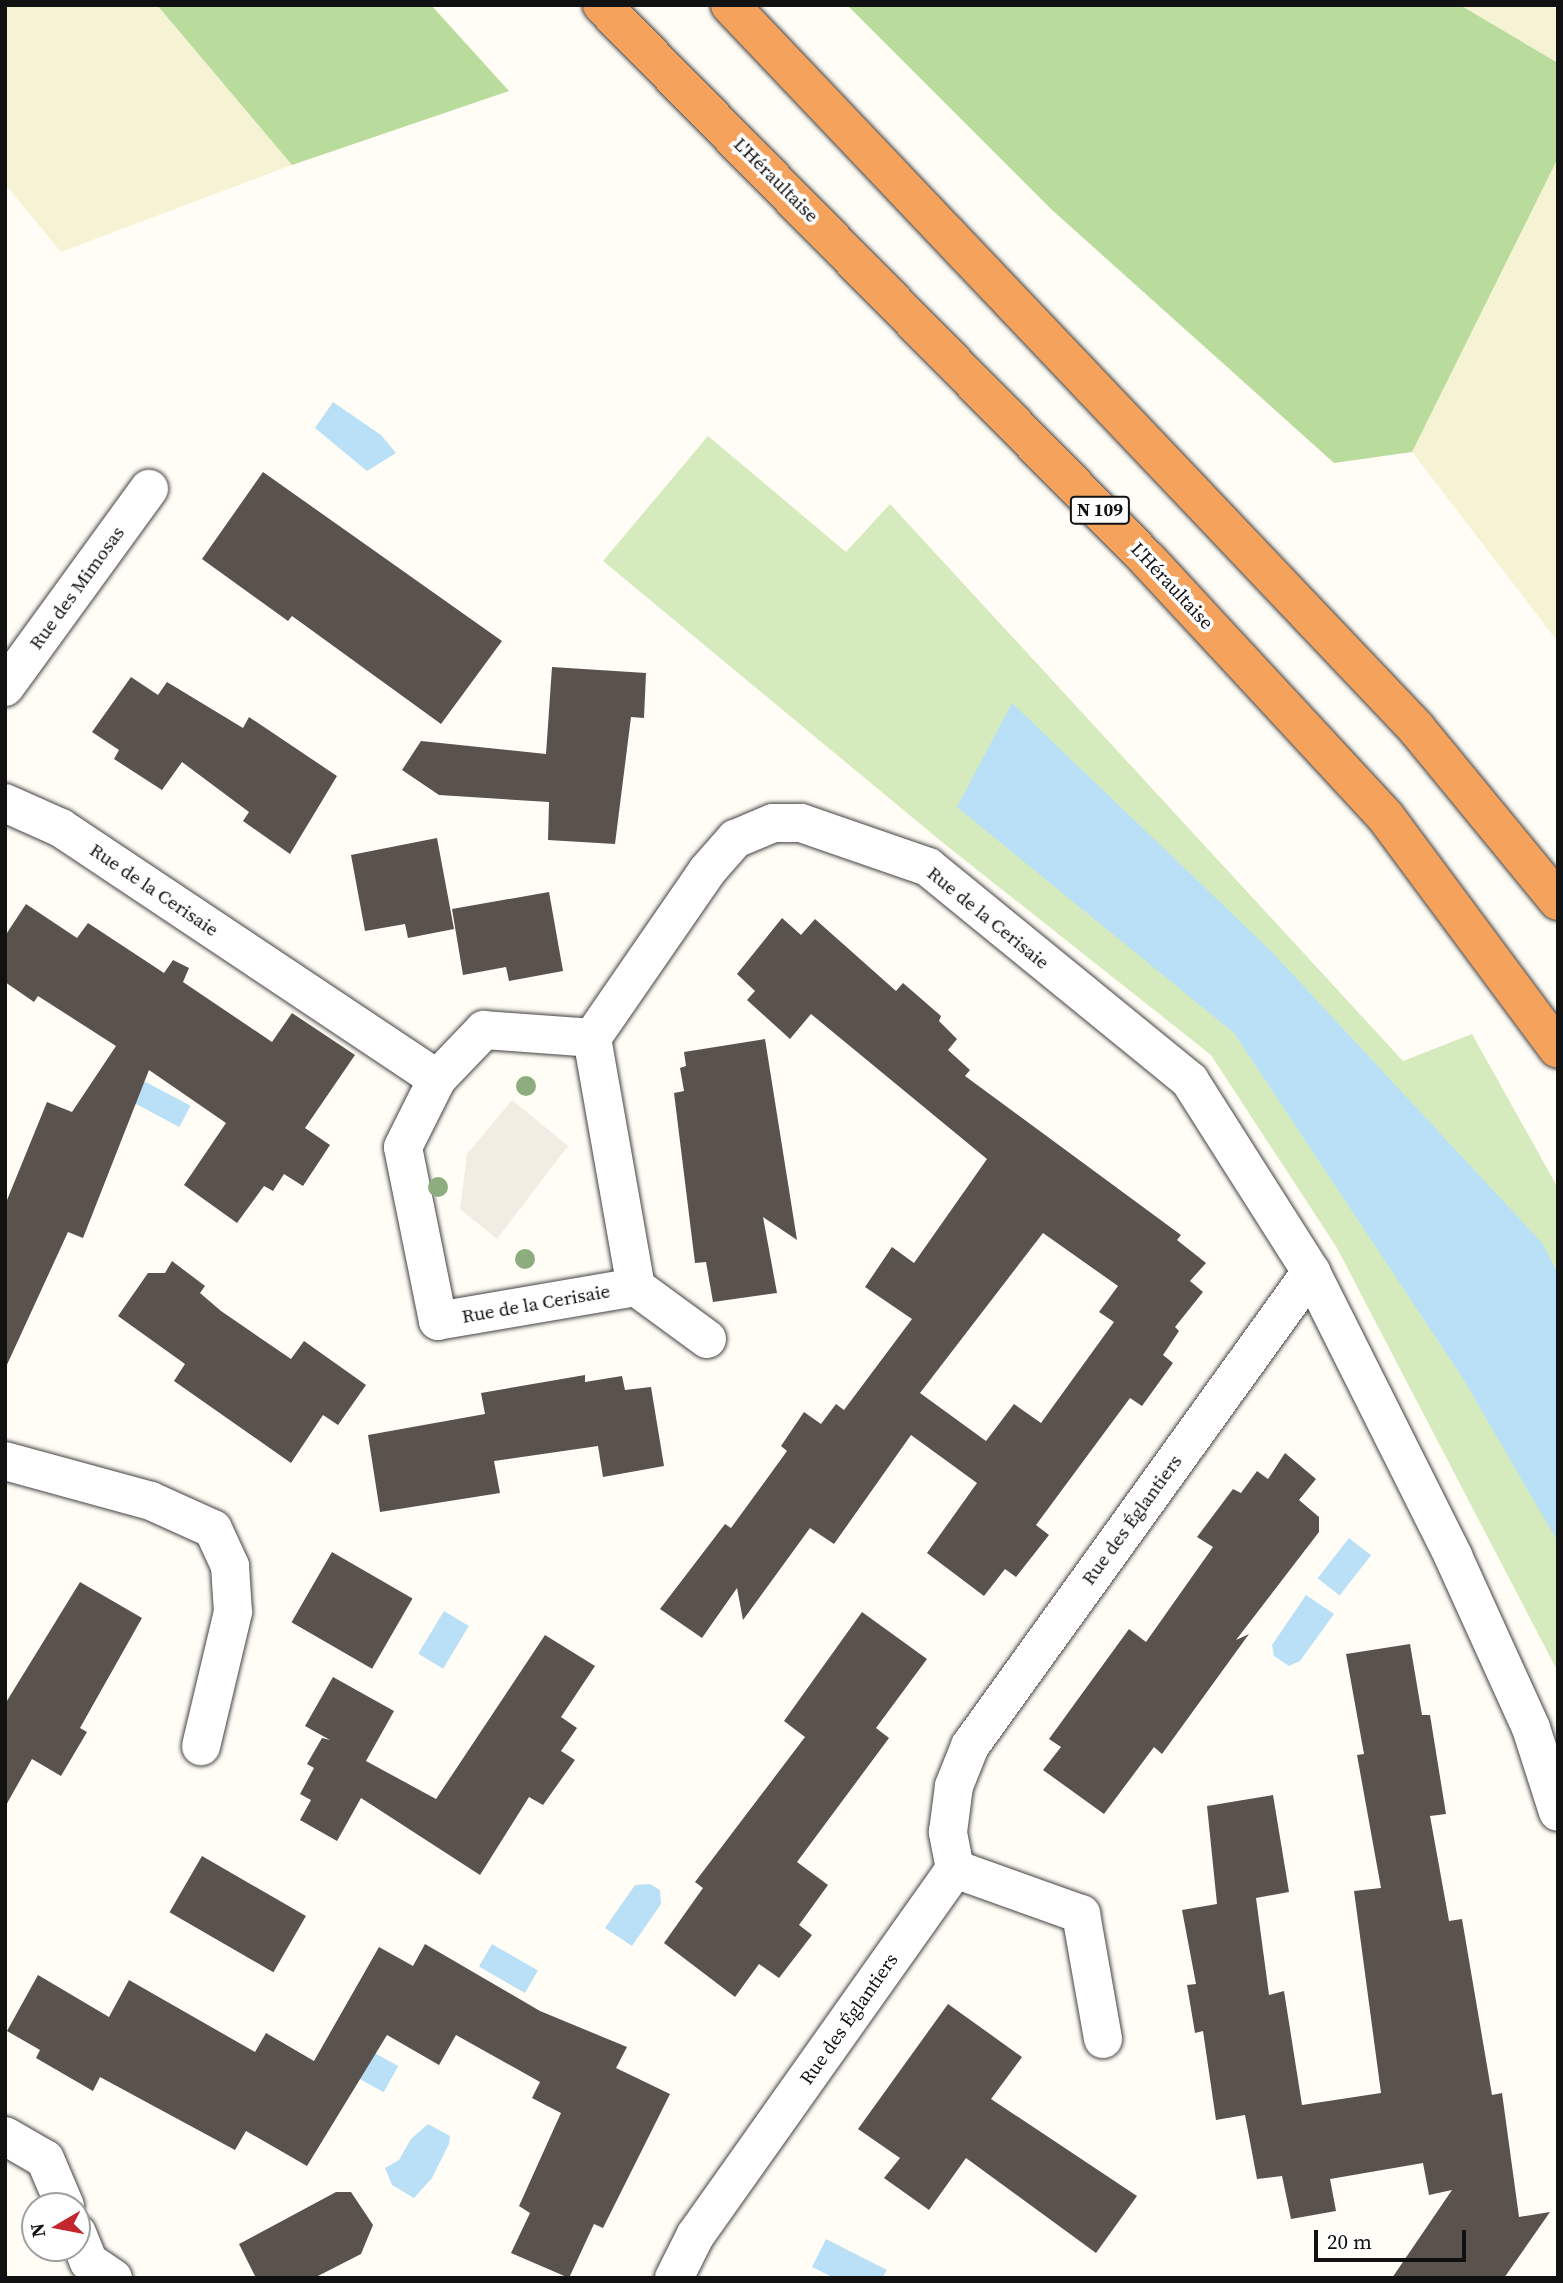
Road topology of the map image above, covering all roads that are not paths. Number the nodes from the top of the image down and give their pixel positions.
1 (602, 5) edge
2 (730, 5) edge
3 (149, 489) dead end
4 (5, 687) edge
5 (5, 803) edge
6 (1558, 901) edge
7 (592, 1038) junction
8 (1558, 1049) edge
9 (437, 1079) junction
10 (1311, 1272) junction
11 (636, 1287) junction
12 (707, 1339) dead end
13 (5, 1461) edge
14 (201, 1746) dead end
15 (1558, 1812) edge
16 (955, 1869) junction
17 (1103, 2039) dead end
18 (5, 2136) edge
19 (59, 2192) edge
20 (674, 2278) edge

1 - 8 highway, L'Héraultaise / N 109
2 - 6 highway
3 - 4 street, Rue des Mimosas
5 - 9 street, Rue de la Cerisaie
7 - 9 street, Rue de la Cerisaie
7 - 10 street, Rue de la Cerisaie
7 - 11 street, Rue de la Cerisaie
9 - 11 street, Rue de la Cerisaie
10 - 15 street
10 - 16 street, Rue des Églantiers
11 - 12 street
13 - 14 street
16 - 17 street
16 - 20 street, Rue des Églantiers
18 - 19 street

